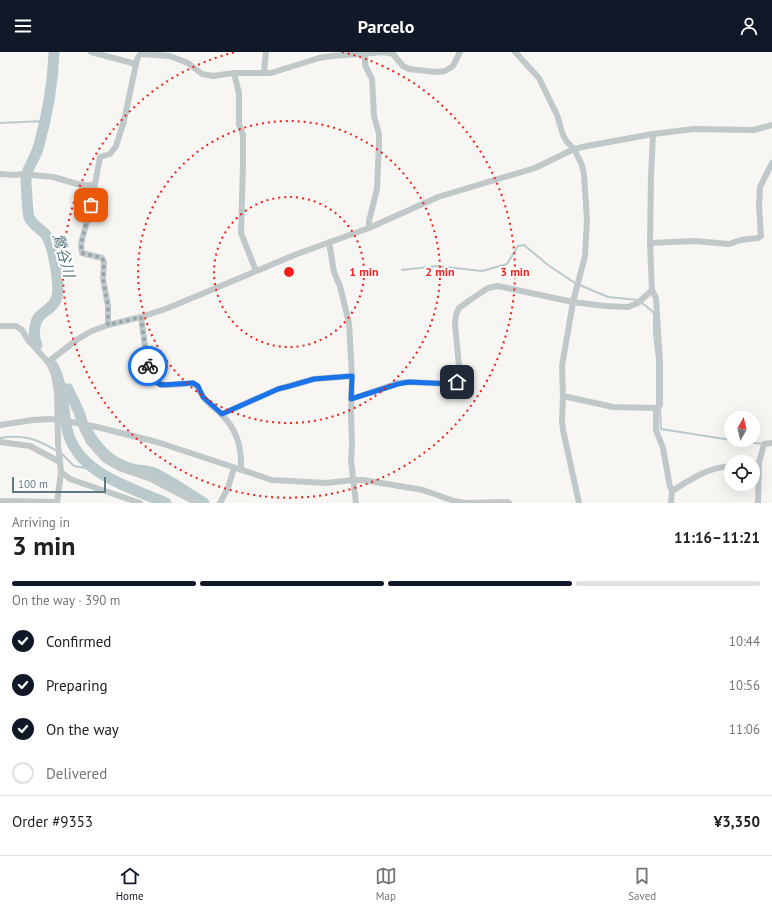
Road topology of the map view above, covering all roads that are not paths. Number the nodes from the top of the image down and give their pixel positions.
1 (91, 52) edge
2 (266, 52) edge
3 (460, 52) edge
4 (515, 52) edge
5 (142, 53) edge
6 (369, 53) edge
7 (136, 64) junction
8 (234, 73) junction
9 (264, 73) junction
10 (772, 125) edge
11 (653, 134) junction
12 (574, 149) junction
13 (772, 164) edge
14 (0, 174) edge
15 (95, 186) junction
16 (369, 228) junction
17 (329, 242) junction
18 (650, 243) junction
19 (256, 272) junction
20 (652, 290) junction
21 (574, 302) junction
22 (141, 317) junction
23 (108, 325) junction
24 (0, 326) edge
25 (48, 362) junction
26 (352, 376) junction
27 (564, 396) junction
28 (351, 399) junction
29 (658, 406) junction
30 (222, 414) junction
31 (59, 420) junction
32 (78, 424) junction
33 (0, 425) edge
34 (0, 442) edge
35 (772, 443) edge
36 (760, 461) edge
37 (60, 462) junction
38 (724, 467) edge
39 (234, 468) junction
40 (241, 470) junction
41 (61, 472) junction
42 (353, 480) junction
43 (672, 491) junction
44 (757, 491) edge
45 (0, 501) edge
46 (57, 503) edge
47 (140, 503) edge
48 (197, 503) edge
49 (220, 503) edge
50 (356, 503) edge
51 (509, 503) edge
52 (579, 503) edge
53 (671, 503) edge
54 (758, 503) edge

1 - 7 street
2 - 9 street
3 - 6 street
4 - 12 street
5 - 7 street
5 - 8 street
6 - 9 street
6 - 16 street
7 - 15 street
8 - 9 street
8 - 19 street
10 - 11 street
11 - 12 street
11 - 18 street
12 - 16 street
12 - 21 street
13 - 18 street
14 - 15 street
15 - 23 street
16 - 17 street
17 - 19 street
17 - 26 street
18 - 20 street
19 - 22 street
20 - 21 street
20 - 29 street
21 - 27 street
21 - 28 street
22 - 23 street
22 - 30 street
23 - 25 street
24 - 25 street
25 - 31 street
26 - 28 street
26 - 30 street
27 - 29 street
27 - 52 street
28 - 42 street
29 - 43 street
30 - 40 street
31 - 32 street
31 - 33 street
31 - 37 street
32 - 39 street
32 - 48 street
34 - 37 street
35 - 36 street
37 - 41 street
38 - 43 street
39 - 40 street
39 - 49 street
40 - 42 street
41 - 46 street
41 - 47 street
42 - 50 street
42 - 51 street
43 - 53 street
44 - 54 street
45 - 46 street

